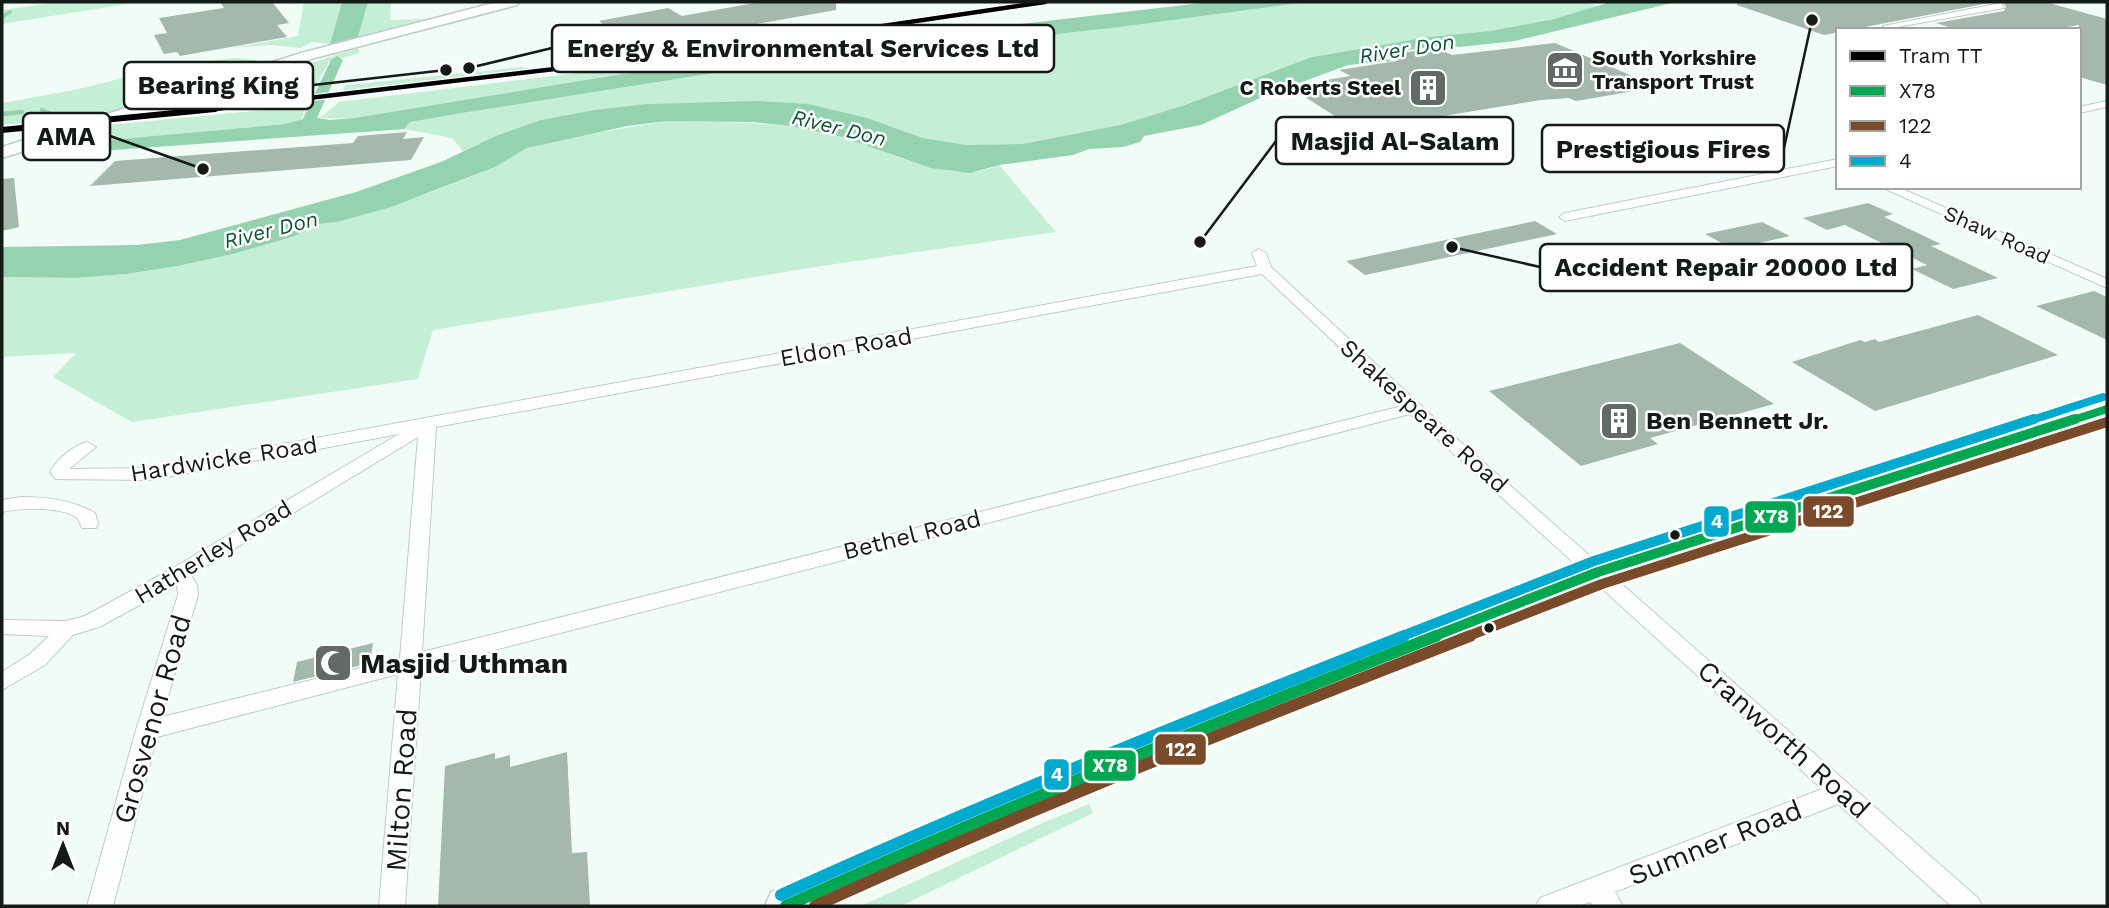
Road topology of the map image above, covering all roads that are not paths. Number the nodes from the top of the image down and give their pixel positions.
1 (512, 2) edge
2 (2001, 6) dead end
3 (1892, 28) edge
4 (2107, 104) edge
5 (2082, 108) edge
6 (2, 153) edge
7 (1836, 163) edge
8 (1892, 189) edge
9 (1565, 217) dead end
10 (1259, 253) dead end
11 (1265, 269) junction
12 (2107, 284) edge
13 (1414, 408) junction
14 (2107, 409) edge
15 (428, 423) junction
16 (87, 447) dead end
17 (2, 506) edge
18 (89, 524) dead end
19 (1598, 572) junction
20 (180, 573) junction
21 (2, 626) edge
22 (66, 629) junction
23 (411, 663) junction
24 (2, 682) edge
25 (147, 730) junction
26 (1842, 792) junction
27 (1603, 898) edge
28 (100, 906) edge
29 (392, 906) edge
30 (786, 906) edge
31 (1549, 906) edge
32 (1969, 906) edge

1 - 6 main road
2 - 3 street
4 - 5 street
7 - 9 street
8 - 12 street, Shaw Road
10 - 11 street, Shakespeare Road
11 - 13 street, Shakespeare Road
11 - 15 street, Eldon Road
13 - 19 street, Shakespeare Road
13 - 23 street, Bethel Road
14 - 19 main road
15 - 16 street, Hardwicke Road
15 - 20 street, Hatherley Road
15 - 23 street, Milton Road
17 - 18 street
19 - 26 street, Cranworth Road
19 - 30 main road
20 - 22 street, Hatherley Road
20 - 25 street, Grosvenor Road
21 - 22 street
22 - 24 street
23 - 25 street, Bethel Road
23 - 29 street, Milton Road
25 - 28 street, Grosvenor Road
26 - 27 street, Sumner Road
26 - 32 street, Cranworth Road
27 - 31 street, Sumner Road

